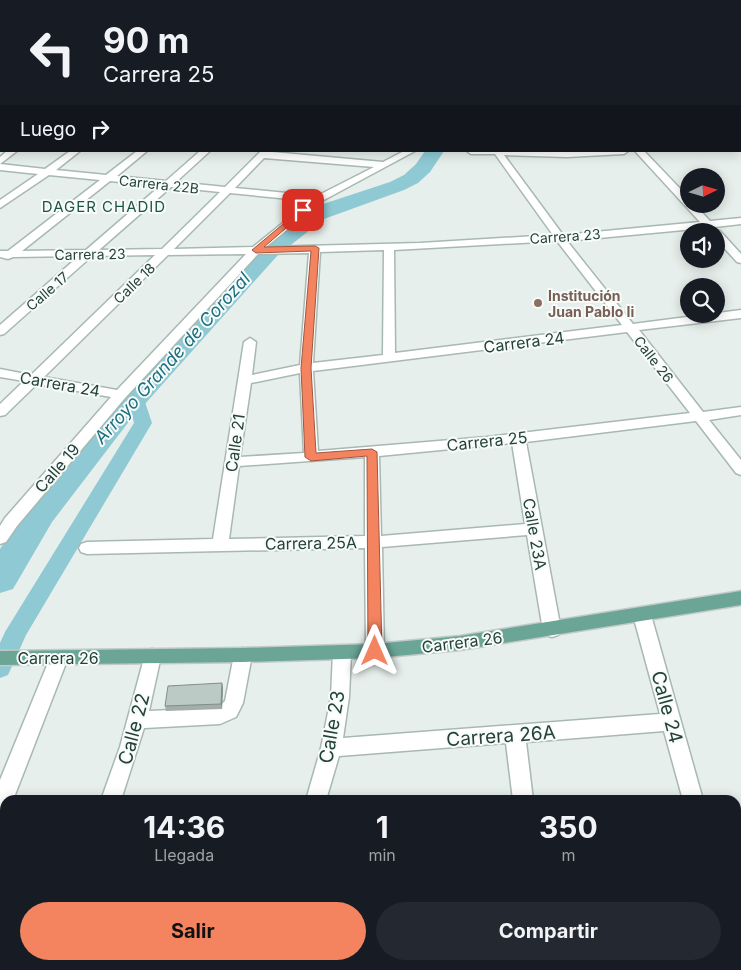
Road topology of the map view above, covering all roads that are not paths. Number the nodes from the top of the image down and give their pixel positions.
1 (12, 152) edge
2 (75, 152) edge
3 (142, 152) edge
4 (205, 152) edge
5 (410, 152) edge
6 (498, 152) edge
7 (605, 152) edge
8 (640, 152) edge
9 (264, 153) edge
10 (0, 161) edge
11 (384, 166) junction
12 (0, 167) edge
13 (48, 172) junction
14 (108, 178) junction
15 (169, 185) junction
16 (226, 190) junction
17 (319, 199) junction
18 (0, 205) edge
19 (741, 221) edge
20 (706, 223) edge
21 (725, 226) edge
22 (680, 232) edge
23 (560, 238) junction
24 (725, 243) edge
25 (389, 246) junction
26 (315, 248) junction
27 (262, 250) junction
28 (165, 252) junction
29 (5, 254) edge
30 (89, 255) junction
31 (741, 260) edge
32 (0, 262) edge
33 (741, 305) edge
34 (725, 307) edge
35 (680, 314) edge
36 (741, 314) edge
37 (627, 324) junction
38 (0, 331) edge
39 (250, 342) dead end
40 (389, 354) junction
41 (306, 368) junction
42 (0, 373) edge
43 (32, 379) junction
44 (244, 380) junction
45 (120, 395) junction
46 (741, 410) edge
47 (0, 412) edge
48 (700, 416) junction
49 (518, 438) junction
50 (372, 452) junction
51 (311, 457) junction
52 (232, 462) junction
53 (741, 470) edge
54 (535, 529) junction
55 (0, 538) edge
56 (374, 542) junction
57 (220, 544) junction
58 (87, 548) dead end
59 (741, 598) edge
60 (642, 615) junction
61 (552, 630) junction
62 (375, 651) junction
63 (342, 653) junction
64 (243, 655) junction
65 (152, 656) junction
66 (0, 658) edge
67 (59, 658) junction
68 (137, 720) junction
69 (672, 722) junction
70 (515, 735) junction
71 (331, 748) junction
72 (5, 795) edge
73 (113, 795) edge
74 (317, 795) edge
75 (522, 795) edge
76 (692, 795) edge

1 - 10 street
2 - 13 street
3 - 14 street
4 - 15 street, Calle 17
5 - 11 street, Calle 19
6 - 7 street
6 - 23 street, Calle 26
8 - 20 street
9 - 11 street
9 - 16 street, Calle 18
11 - 17 street, Calle 19
12 - 13 street, Carrera 22B
13 - 14 street, Carrera 22B
13 - 18 street
14 - 15 street, Carrera 22B
14 - 29 street
15 - 16 street, Carrera 22B
15 - 30 street, Calle 17
16 - 17 street, Carrera 22B
16 - 28 street, Calle 18
17 - 27 street, Calle 19
19 - 21 street, Carrera 23
22 - 23 street, Carrera 23
23 - 25 street, Carrera 23
23 - 37 street, Calle 26
24 - 31 street
25 - 26 street, Carrera 23
25 - 40 street
26 - 27 street, Carrera 23
26 - 41 street
27 - 28 street, Carrera 23
27 - 45 street, Calle 19
28 - 30 street, Carrera 23
28 - 43 street, Calle 18
29 - 30 street, Carrera 23
29 - 32 street
30 - 38 street, Calle 17
33 - 34 street
35 - 37 street, Carrera 24
36 - 37 street, Carrera 24
37 - 40 street, Carrera 24
37 - 48 street, Calle 26
39 - 44 street, Calle 21
40 - 41 street, Carrera 24
41 - 44 street, Carrera 24
41 - 51 street
42 - 43 street, Carrera 24
43 - 45 street, Carrera 24
43 - 47 street, Calle 18
44 - 52 street, Calle 21
45 - 55 street, Calle 19
46 - 48 street, Carrera 25
48 - 49 street, Carrera 25
48 - 53 street, Calle 26
49 - 50 street, Carrera 25
49 - 54 street, Calle 23A
50 - 51 street, Carrera 25
50 - 56 street
51 - 52 street, Carrera 25
52 - 57 street, Calle 21
54 - 56 street, Carrera 25A
54 - 61 street, Calle 23A
56 - 57 street, Carrera 25A
56 - 62 street
57 - 58 street, Carrera 25A
59 - 60 main road, Carrera 26
60 - 61 main road, Carrera 26
60 - 69 street, Calle 24
61 - 62 main road, Carrera 26
62 - 63 main road, Carrera 26
63 - 64 main road, Carrera 26
63 - 71 street, Calle 23
64 - 65 main road, Carrera 26
64 - 68 street
65 - 67 main road, Carrera 26
65 - 68 street, Calle 22
66 - 67 main road, Carrera 26
67 - 72 street
68 - 73 street, Calle 22
69 - 70 street, Carrera 26A
69 - 76 street, Calle 24
70 - 71 street, Carrera 26A
70 - 75 street
71 - 74 street, Calle 23

